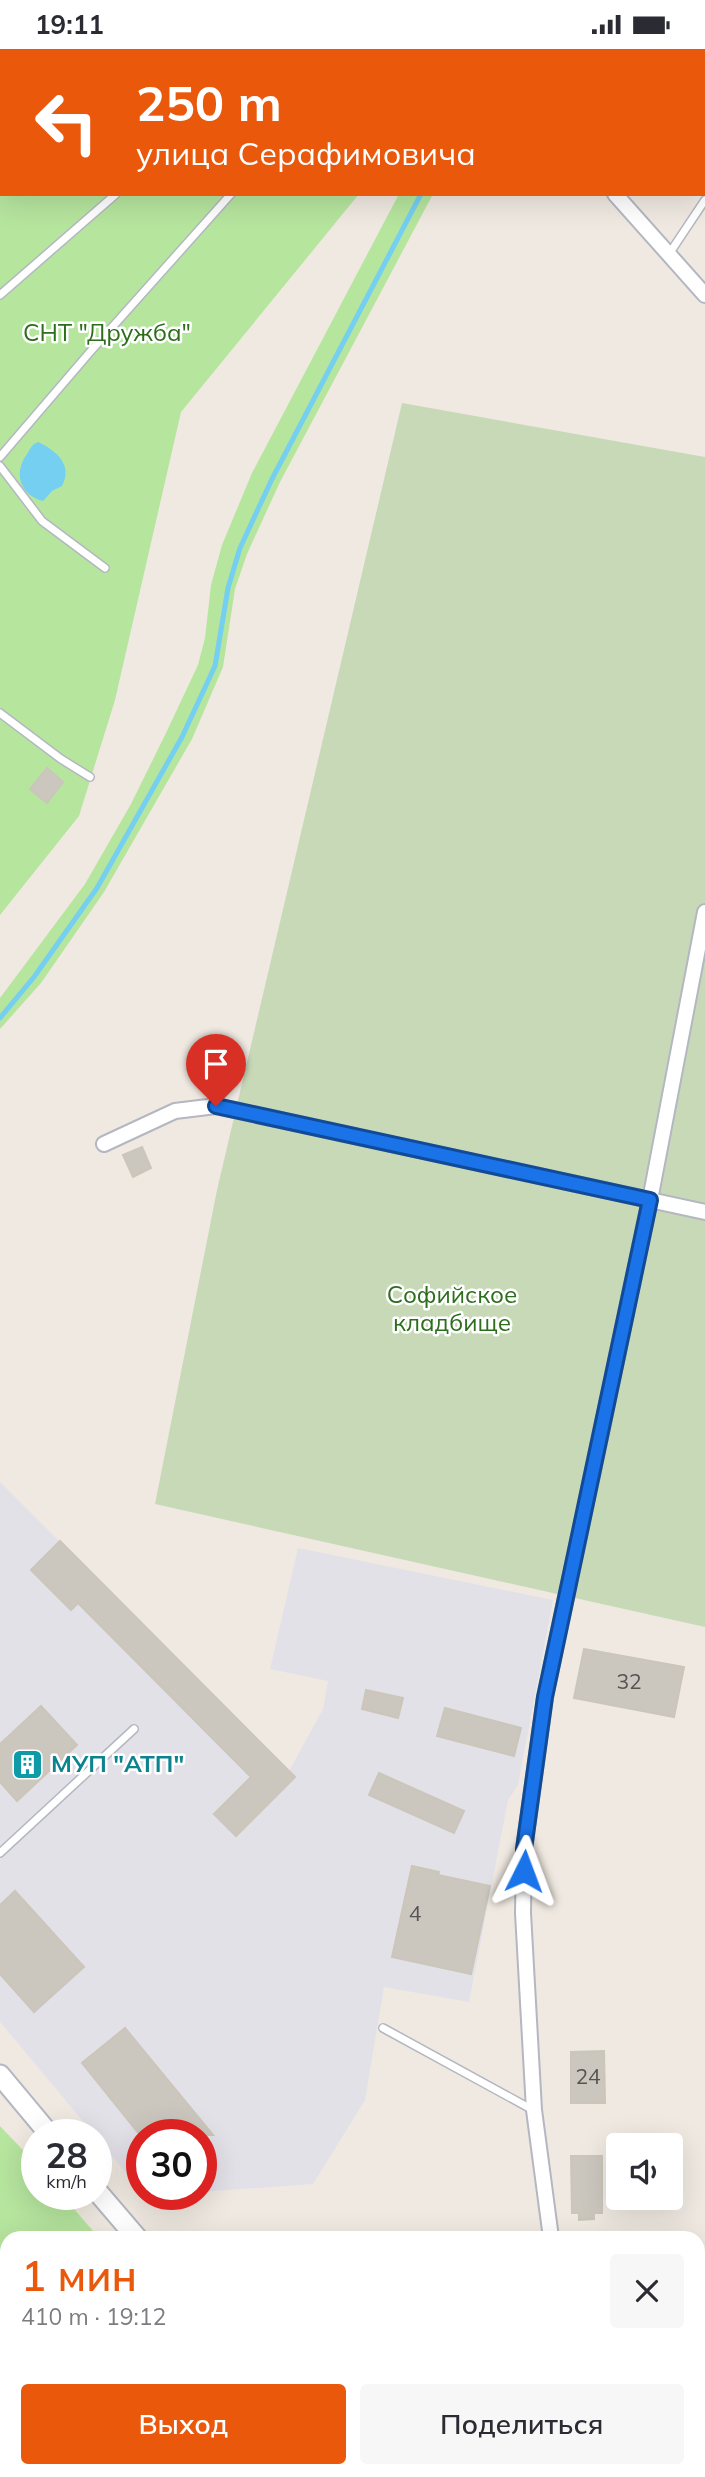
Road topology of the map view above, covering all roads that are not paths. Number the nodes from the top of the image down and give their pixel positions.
1 (114, 196) edge
2 (229, 196) edge
3 (617, 196) edge
4 (705, 200) edge
5 (669, 254) junction
6 (0, 295) edge
7 (705, 295) edge
8 (0, 457) edge
9 (0, 466) edge
10 (104, 568) dead end
11 (0, 713) edge
12 (90, 777) dead end
13 (705, 912) edge
14 (104, 1144) dead end
15 (650, 1200) junction
16 (705, 1212) edge
17 (134, 1729) dead end
18 (0, 1853) edge
19 (383, 2028) dead end
20 (0, 2075) edge
21 (534, 2110) junction
22 (37, 2119) edge
23 (112, 2209) edge
24 (131, 2231) edge
25 (550, 2231) edge

1 - 6 lane
2 - 8 lane
3 - 5 street
4 - 5 lane
5 - 7 street
9 - 10 lane
11 - 12 lane
13 - 15 street
14 - 15 street
15 - 16 street
15 - 21 street
17 - 18 lane
19 - 21 lane
20 - 22 main road
21 - 25 street
23 - 24 main road

